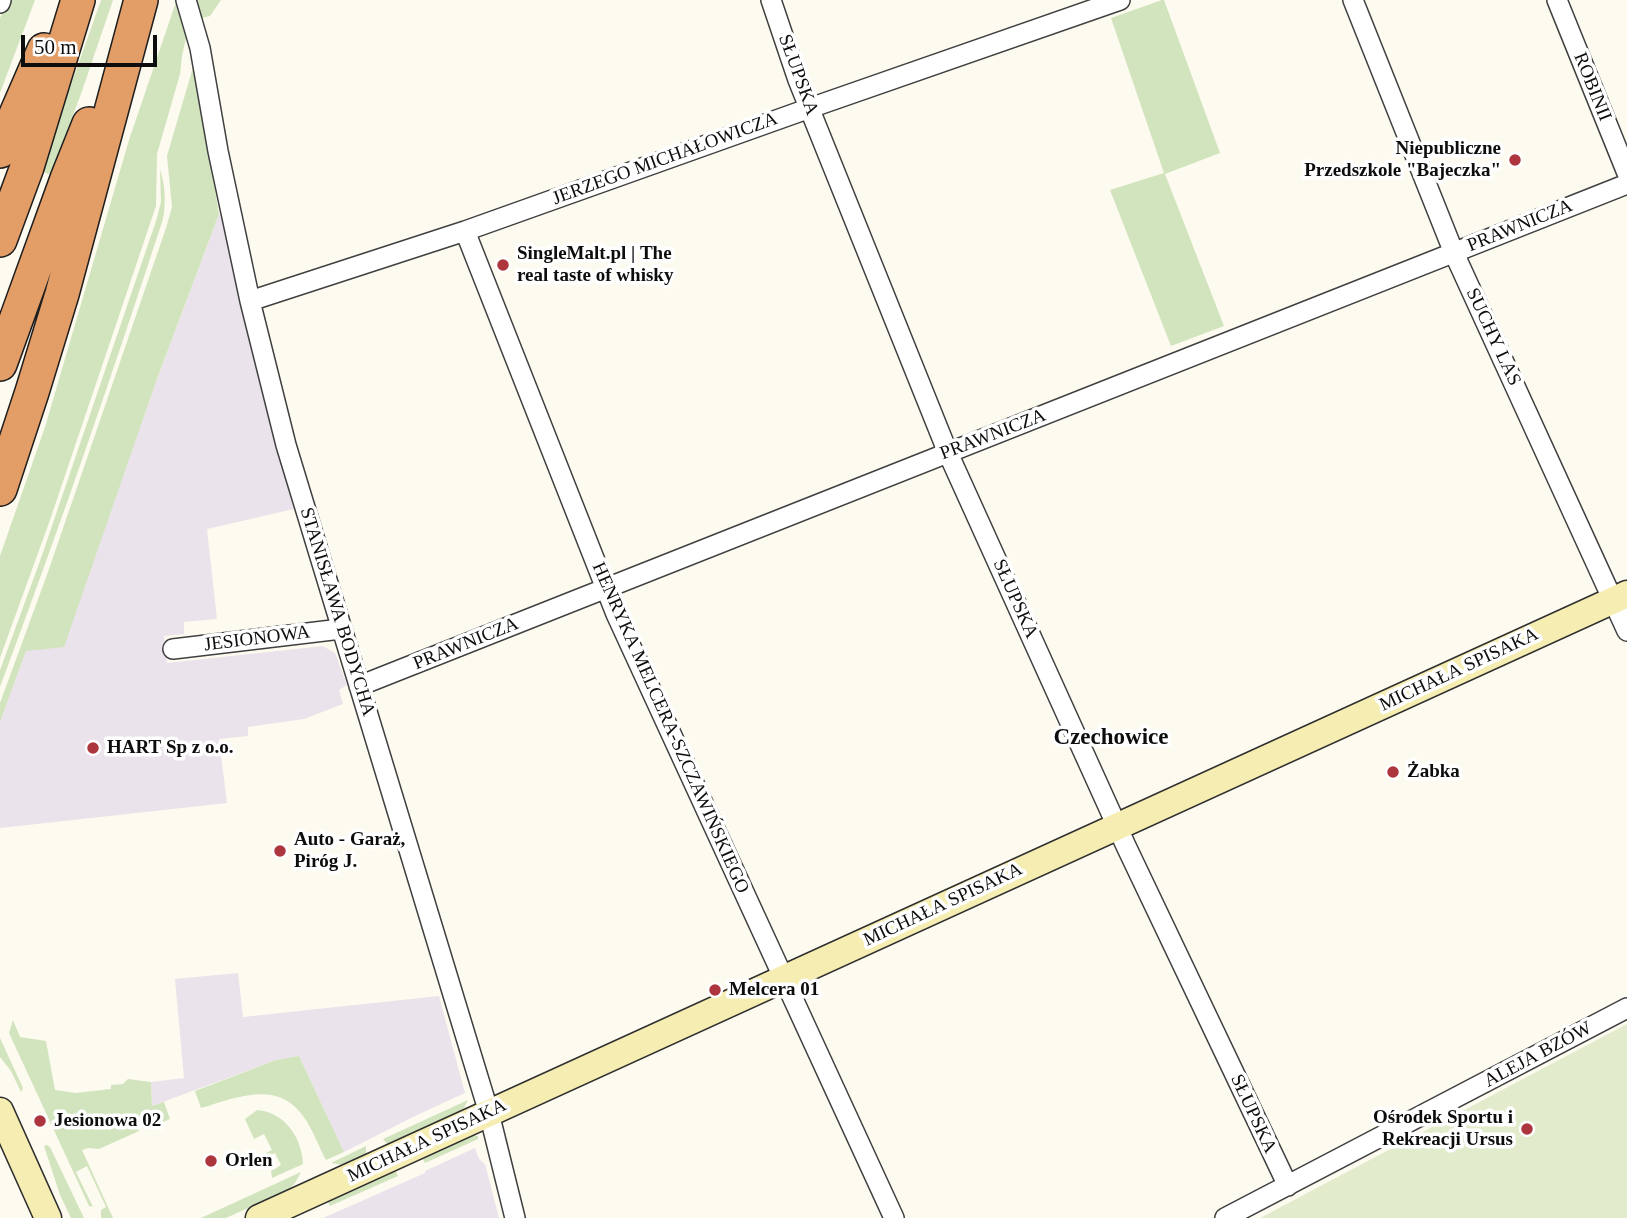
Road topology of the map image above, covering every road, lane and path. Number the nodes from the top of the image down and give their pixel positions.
1 (66, 0) edge
2 (78, 0) edge
3 (140, 0) edge
4 (186, 0) edge
5 (771, 0) edge
6 (1120, 0) edge
7 (1353, 0) edge
8 (1557, 0) edge
9 (810, 108) junction
10 (0, 151) edge
11 (1627, 173) edge
12 (1627, 184) edge
13 (466, 231) junction
14 (0, 240) edge
15 (1454, 253) junction
16 (250, 301) junction
17 (0, 364) edge
18 (948, 453) junction
19 (0, 489) edge
20 (605, 588) junction
21 (1620, 597) edge
22 (341, 629) junction
23 (1627, 631) edge
24 (173, 649) dead end
25 (359, 686) junction
26 (1117, 826) junction
27 (783, 978) junction
28 (1627, 1008) edge
29 (0, 1111) edge
30 (489, 1113) junction
31 (1288, 1186) junction
32 (48, 1218) edge
33 (259, 1218) edge
34 (515, 1218) edge
35 (894, 1218) edge
36 (1225, 1218) edge

1 - 10 highway
2 - 14 highway
3 - 17 highway
3 - 19 highway
4 - 16 street, STANISŁAWA BODYCHA
5 - 9 street, SŁUPSKA
6 - 9 street, JERZEGO MICHAŁOWICZA
7 - 15 street, SUCHY LAS
8 - 11 street, ROBINII
9 - 13 street, JERZEGO MICHAŁOWICZA
9 - 18 street, SŁUPSKA
12 - 15 street, PRAWNICZA
13 - 16 street, JERZEGO MICHAŁOWICZA
13 - 20 street, HENRYKA MELCERA-SZCZAWIŃSKIEGO
15 - 18 street, PRAWNICZA
15 - 21 street, SUCHY LAS
16 - 22 street, STANISŁAWA BODYCHA
18 - 20 street, PRAWNICZA
18 - 26 street, SŁUPSKA
20 - 25 street, PRAWNICZA
20 - 27 street, HENRYKA MELCERA-SZCZAWIŃSKIEGO
21 - 23 street, SUCHY LAS
21 - 26 street, MICHAŁA SPISAKA
22 - 24 street, JESIONOWA
22 - 25 street, STANISŁAWA BODYCHA
25 - 30 street, STANISŁAWA BODYCHA
26 - 27 street, MICHAŁA SPISAKA
26 - 31 street, SŁUPSKA
27 - 30 street, MICHAŁA SPISAKA
27 - 35 street, HENRYKA MELCERA-SZCZAWIŃSKIEGO
28 - 31 street, ALEJA BZÓW
29 - 32 street
30 - 33 street, MICHAŁA SPISAKA
30 - 34 street, STANISŁAWA BODYCHA
31 - 36 street, ALEJA BZÓW

